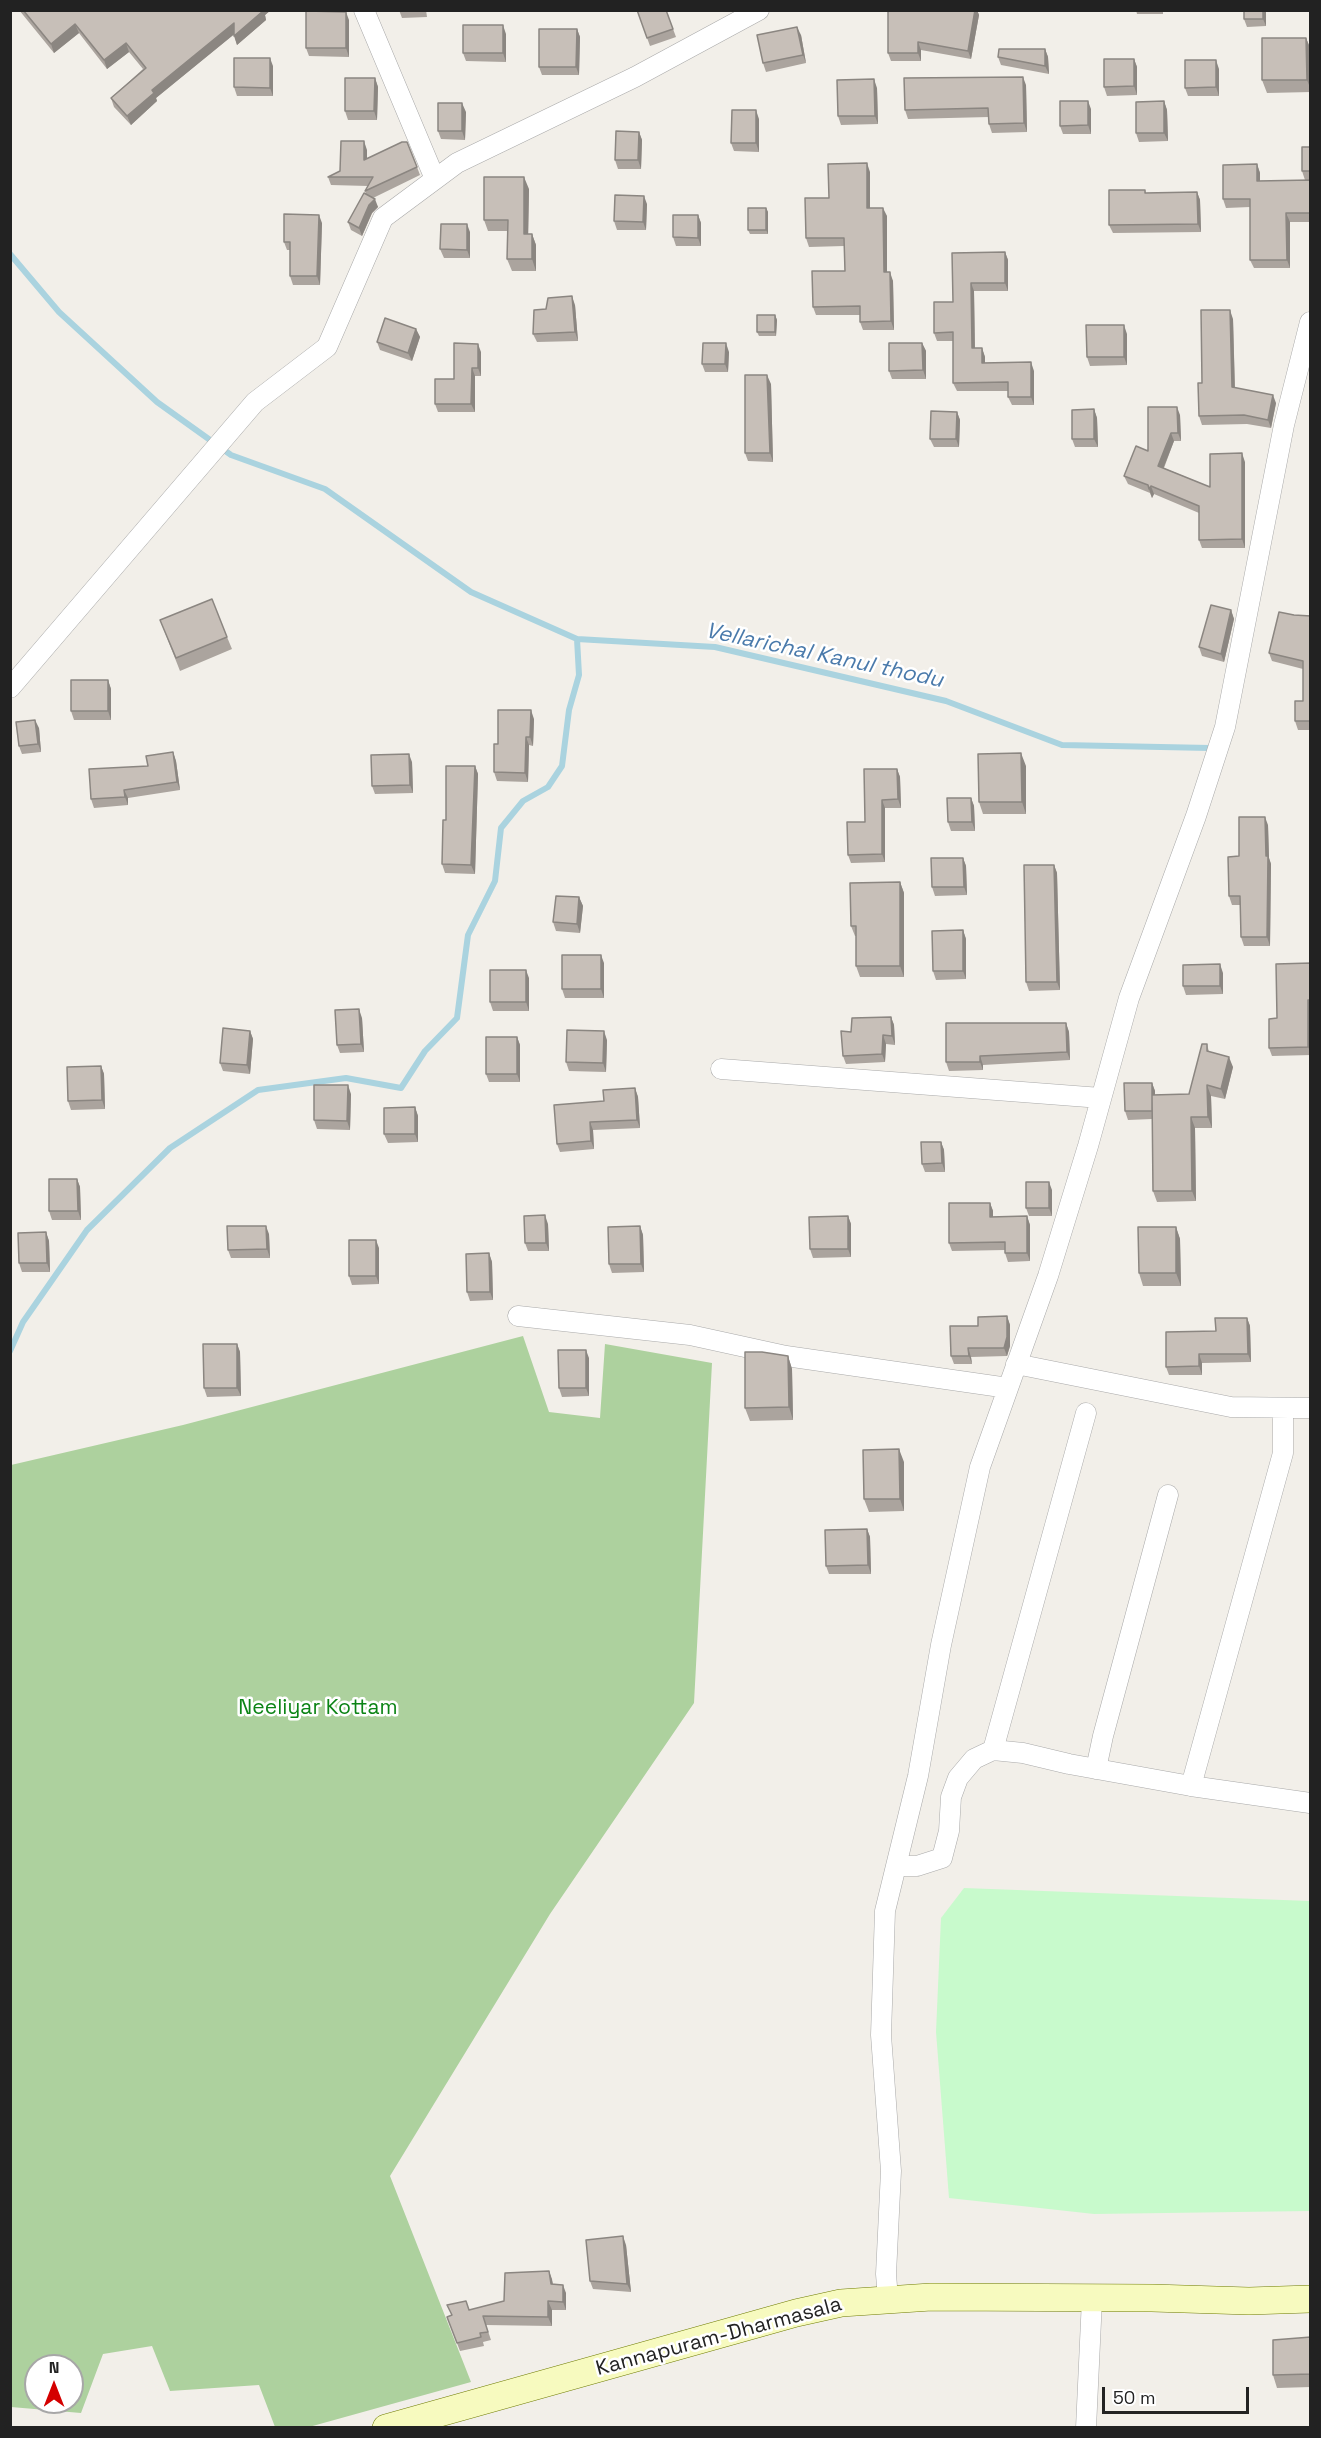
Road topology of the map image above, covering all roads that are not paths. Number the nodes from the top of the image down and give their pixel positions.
1 (364, 10) edge
2 (759, 10) edge
3 (435, 179) junction
4 (1311, 322) edge
5 (1302, 390) edge
6 (10, 688) edge
7 (721, 1069) dead end
8 (1101, 1098) junction
9 (518, 1316) dead end
10 (1016, 1364) junction
11 (1008, 1388) junction
12 (1283, 1408) junction
13 (1311, 1408) edge
14 (1086, 1413) dead end
15 (1168, 1495) dead end
16 (993, 1750) junction
17 (1096, 1769) junction
18 (1191, 1786) junction
19 (1311, 1803) edge
20 (896, 1866) junction
21 (1092, 2299) junction
22 (1311, 2299) edge
23 (888, 2300) junction
24 (386, 2427) edge
25 (1086, 2427) edge

1 - 3 street
2 - 3 street
3 - 6 street
4 - 5 street
5 - 8 street
7 - 8 street
8 - 10 street
9 - 11 street
10 - 11 street
10 - 12 street
11 - 20 street
12 - 13 street
12 - 18 street
14 - 16 street
15 - 17 street
16 - 17 street
16 - 20 street
17 - 18 street
18 - 19 street
20 - 23 street
21 - 22 main road, Kannapuram-Dharmasala
21 - 23 main road, Kannapuram-Dharmasala
21 - 25 street
23 - 24 main road, Kannapuram-Dharmasala

